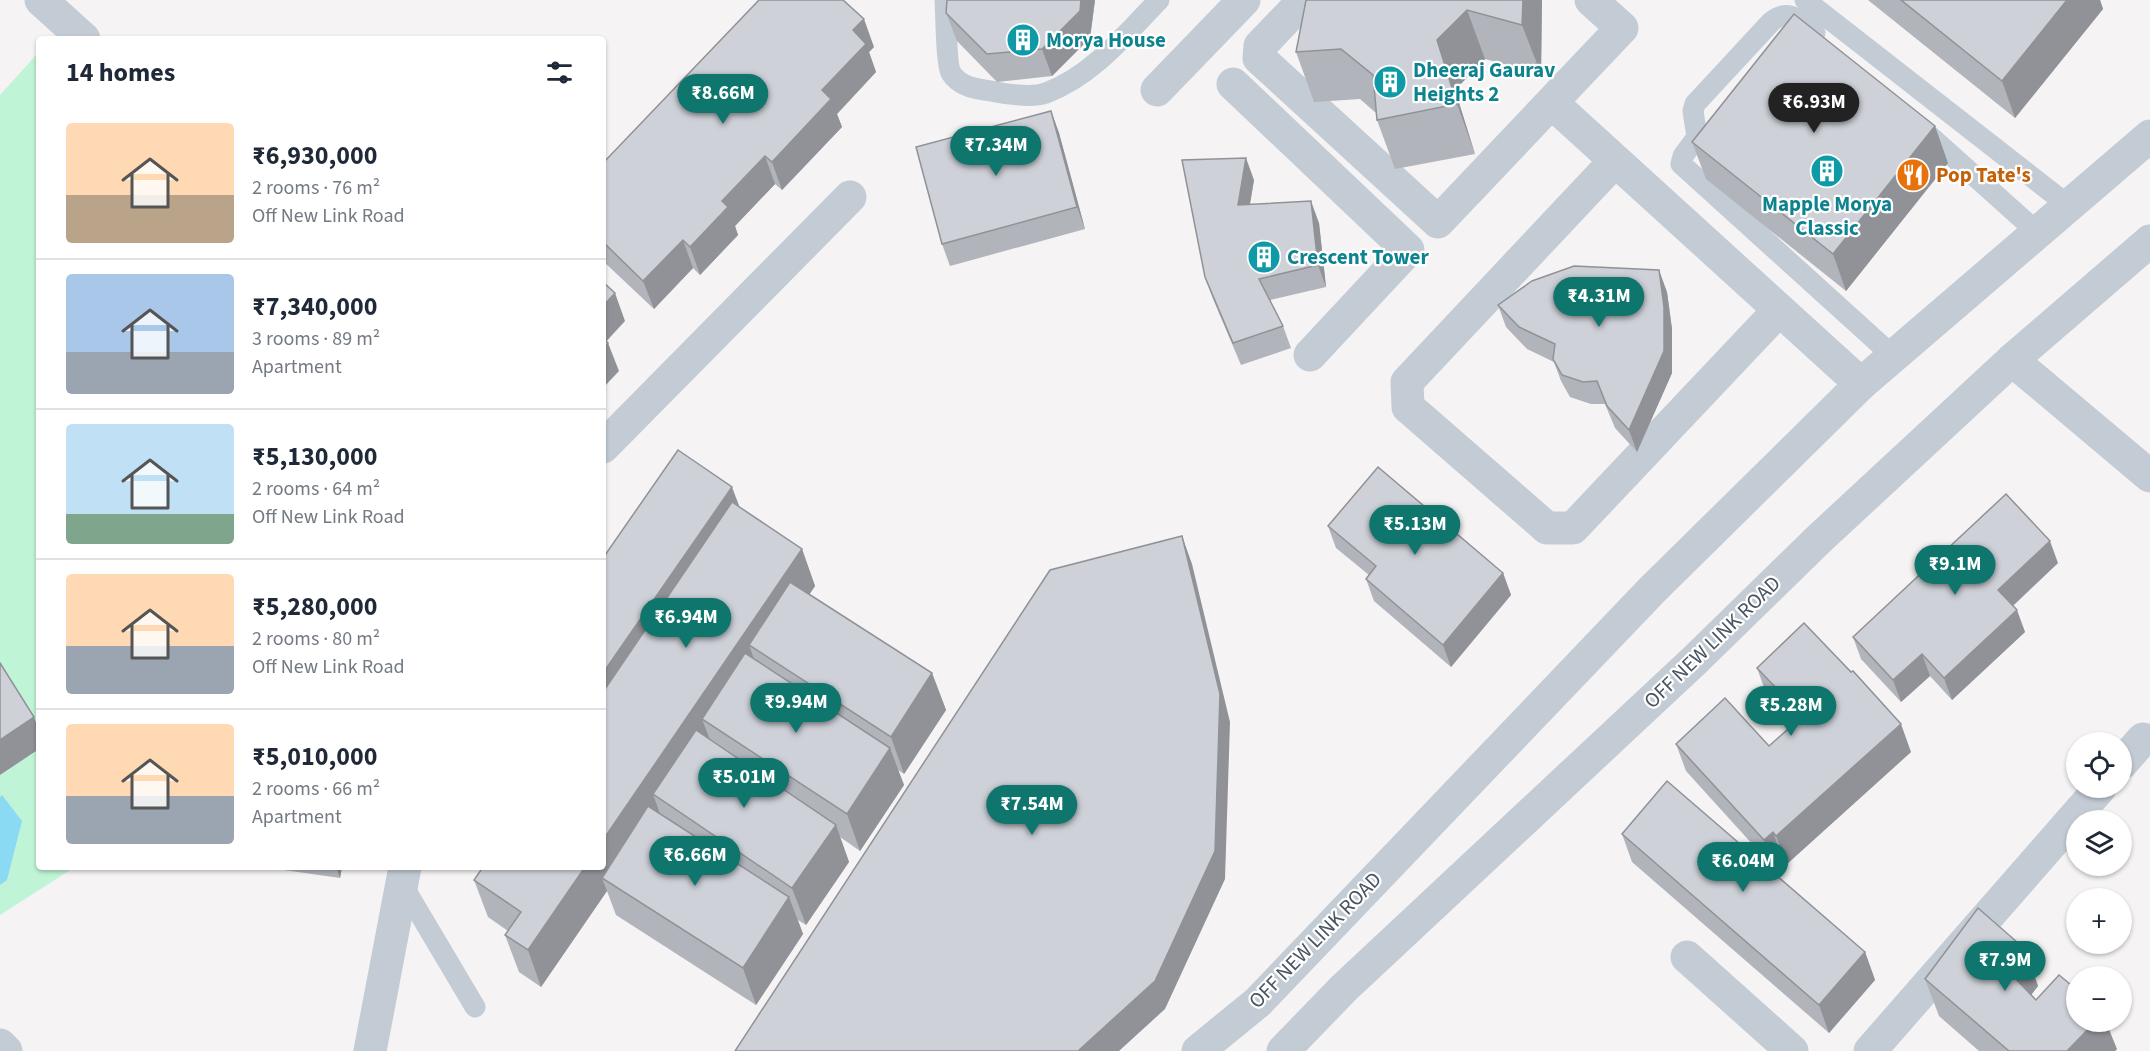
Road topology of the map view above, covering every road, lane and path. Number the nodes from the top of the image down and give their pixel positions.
1 (41, 0) edge
2 (945, 0) edge
3 (1159, 0) edge
4 (1244, 0) edge
5 (1304, 0) edge
6 (1591, 0) edge
7 (1804, 0) edge
8 (81, 36) edge
9 (1828, 45) edge
10 (1233, 84) dead end
11 (1157, 90) dead end
12 (1552, 103) junction
13 (1906, 115) edge
14 (2150, 136) edge
15 (1614, 162) junction
16 (850, 197) dead end
17 (2068, 206) junction
18 (1438, 222) junction
19 (2038, 233) junction
20 (2150, 241) edge
21 (1408, 250) junction
22 (1779, 310) junction
23 (1310, 355) dead end
24 (1893, 356) junction
25 (2012, 360) junction
26 (1861, 384) junction
27 (606, 444) edge
28 (2150, 476) edge
29 (2143, 739) dead end
30 (2132, 752) edge
31 (2091, 798) edge
32 (403, 875) edge
33 (1687, 957) dead end
34 (475, 1006) dead end
35 (0, 1045) edge
36 (6, 1051) edge
37 (370, 1051) edge
38 (1198, 1051) edge
39 (1283, 1051) edge
40 (1792, 1051) edge
41 (1870, 1051) edge

1 - 8 street
2 - 3 lane
4 - 11 street
5 - 18 street
6 - 12 street
7 - 17 lane
9 - 24 lane
10 - 21 street
12 - 15 street
12 - 18 street
13 - 19 lane
14 - 17 street, OFF NEW LINK ROAD
15 - 22 street
15 - 22 street
16 - 27 street
17 - 19 street, OFF NEW LINK ROAD
18 - 21 street
19 - 24 street, OFF NEW LINK ROAD
20 - 25 street, OFF NEW LINK ROAD
21 - 23 street
22 - 26 street
24 - 26 street, OFF NEW LINK ROAD
25 - 28 street
25 - 39 street, OFF NEW LINK ROAD
26 - 38 street, OFF NEW LINK ROAD
29 - 30 street
31 - 41 street
32 - 34 lane
32 - 37 street
33 - 40 street
35 - 36 street

